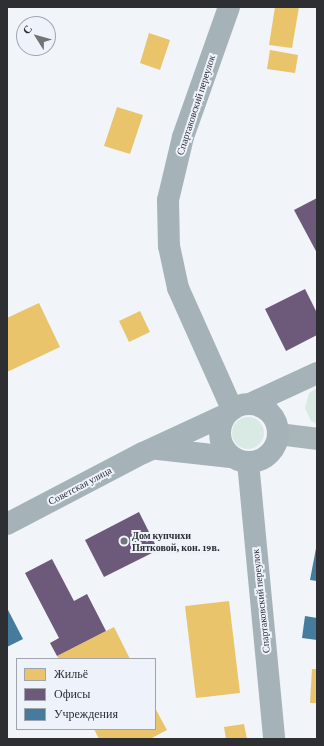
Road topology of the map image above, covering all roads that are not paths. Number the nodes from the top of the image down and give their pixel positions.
1 (229, 7) edge
2 (309, 377) edge
3 (236, 409) junction
4 (278, 429) junction
5 (317, 439) edge
6 (152, 448) junction
7 (240, 460) junction
8 (7, 524) edge
9 (274, 739) edge

1 - 3 main road, Спартаковский переулок
2 - 3 main road, Советская улица
2 - 4 main road, Советская улица
3 - 4 main road
3 - 6 main road, Советская улица
3 - 7 main road
4 - 5 street
4 - 7 main road
6 - 7 main road
6 - 8 main road, Советская улица
7 - 9 main road, Спартаковский переулок

